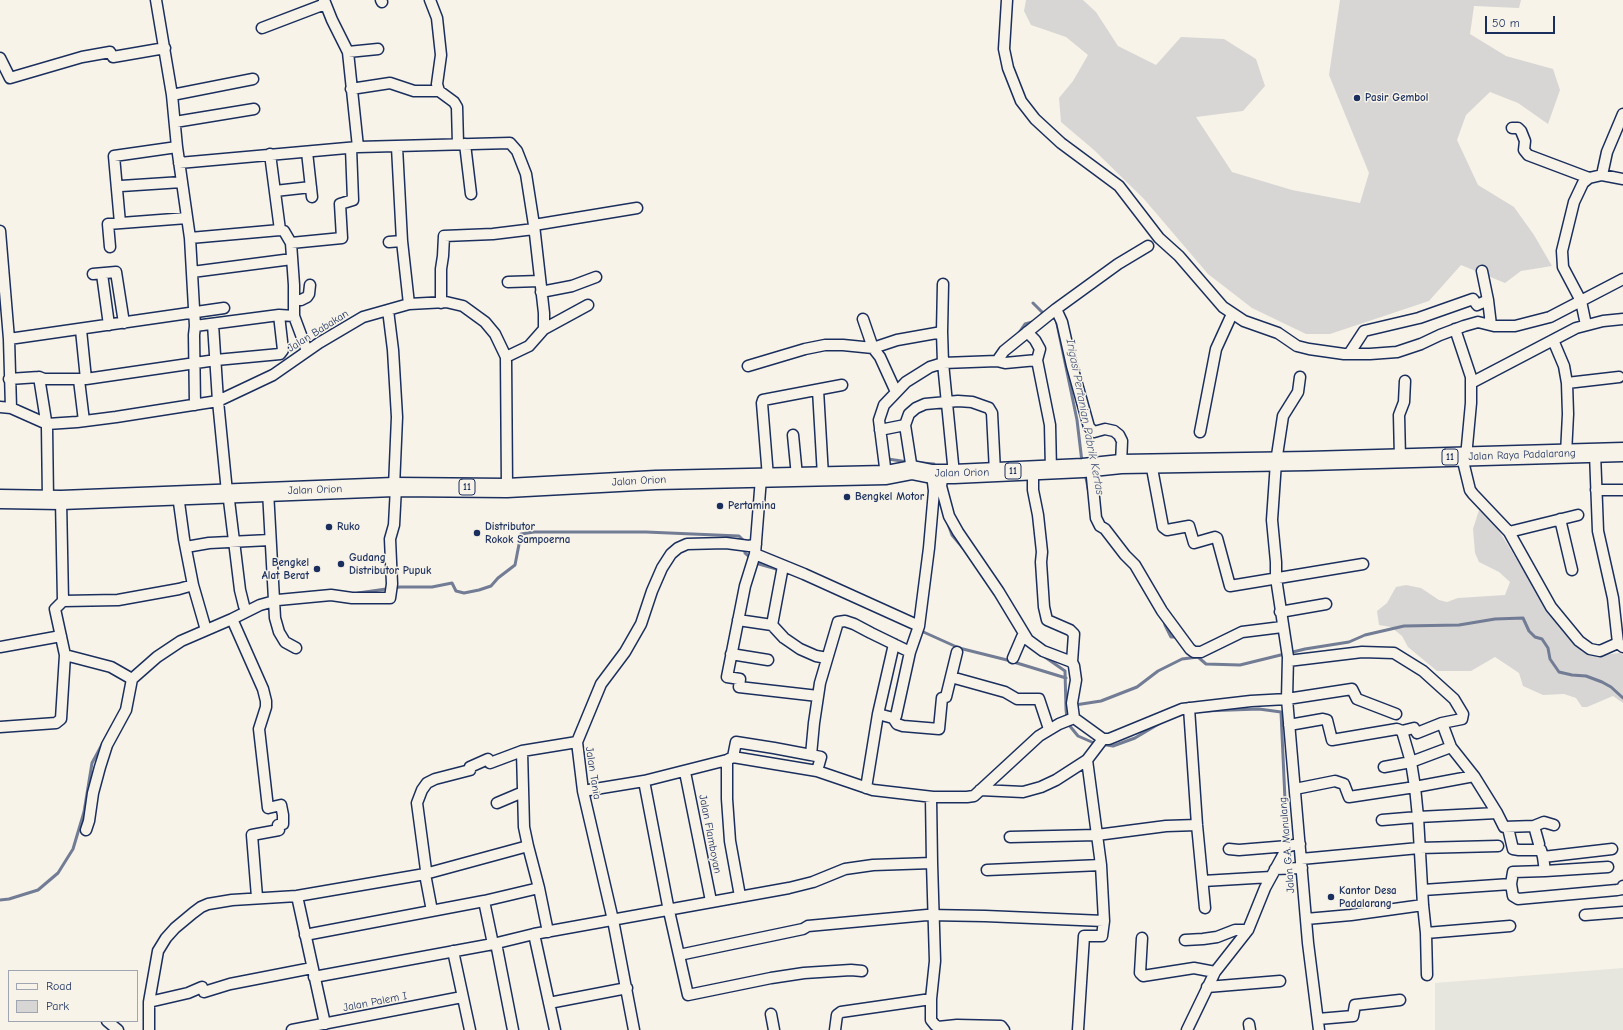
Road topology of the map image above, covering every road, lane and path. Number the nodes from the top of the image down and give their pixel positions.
1 (156, 0) edge
2 (430, 0) edge
3 (1007, 0) edge
4 (325, 2) edge
5 (262, 28) dead end
6 (165, 48) junction
7 (378, 49) dead end
8 (348, 52) junction
9 (0, 58) edge
10 (3, 70) edge
11 (253, 79) dead end
12 (351, 89) junction
13 (439, 92) junction
14 (172, 95) junction
15 (254, 110) dead end
16 (1623, 114) edge
17 (174, 122) junction
18 (1512, 128) dead end
19 (462, 144) junction
20 (397, 146) junction
21 (177, 147) junction
22 (354, 148) junction
23 (307, 152) junction
24 (270, 154) junction
25 (179, 163) junction
26 (1602, 175) junction
27 (1589, 178) junction
28 (1623, 179) edge
29 (182, 182) junction
30 (121, 186) dead end
31 (275, 191) junction
32 (471, 194) dead end
33 (637, 208) dead end
34 (187, 218) junction
35 (120, 223) junction
36 (534, 227) junction
37 (280, 230) junction
38 (0, 231) edge
39 (190, 238) junction
40 (402, 241) junction
41 (291, 242) junction
42 (389, 242) dead end
43 (1148, 246) dead end
44 (110, 247) dead end
45 (292, 259) junction
46 (1482, 271) dead end
47 (192, 272) junction
48 (596, 276) dead end
49 (1623, 279) edge
50 (540, 281) junction
51 (508, 282) dead end
52 (943, 284) dead end
53 (310, 285) dead end
54 (541, 292) junction
55 (294, 300) junction
56 (1488, 300) junction
57 (1581, 301) junction
58 (441, 303) junction
59 (409, 304) junction
60 (588, 305) dead end
61 (224, 308) dead end
62 (388, 310) junction
63 (1055, 310) junction
64 (194, 312) junction
65 (1232, 314) junction
66 (280, 315) junction
67 (294, 316) junction
68 (864, 319) dead end
69 (1623, 319) edge
70 (124, 323) junction
71 (213, 324) junction
72 (109, 325) junction
73 (1491, 325) junction
74 (1586, 325) junction
75 (195, 326) junction
76 (544, 329) junction
77 (81, 330) junction
78 (1455, 330) junction
79 (942, 332) junction
80 (1027, 332) junction
81 (9, 339) junction
82 (1553, 340) junction
83 (873, 348) junction
84 (307, 351) junction
85 (1349, 354) junction
86 (506, 357) junction
87 (216, 360) junction
88 (1037, 360) junction
89 (997, 361) junction
90 (943, 363) junction
91 (194, 364) junction
92 (748, 366) dead end
93 (39, 377) junction
94 (1300, 377) dead end
95 (1619, 377) dead end
96 (9, 379) junction
97 (83, 380) junction
98 (1405, 382) dead end
99 (1471, 383) junction
100 (1567, 383) junction
101 (842, 385) dead end
102 (818, 390) junction
103 (896, 392) junction
104 (218, 401) junction
105 (947, 402) junction
106 (195, 405) junction
107 (0, 407) edge
108 (11, 408) junction
109 (84, 422) junction
110 (905, 426) junction
111 (47, 428) junction
112 (880, 430) junction
113 (1200, 432) dead end
114 (793, 435) dead end
115 (1623, 452) edge
116 (1566, 454) junction
117 (1595, 454) junction
118 (1464, 457) junction
119 (1400, 458) junction
120 (1276, 462) junction
121 (1151, 463) junction
122 (1121, 464) junction
123 (1088, 468) junction
124 (912, 470) junction
125 (1033, 470) junction
126 (1051, 470) junction
127 (995, 472) junction
128 (941, 474) junction
129 (886, 475) junction
130 (797, 476) junction
131 (823, 476) junction
132 (764, 477) junction
133 (395, 487) junction
134 (507, 488) junction
135 (1596, 490) junction
136 (1623, 490) edge
137 (228, 492) junction
138 (268, 492) junction
139 (178, 495) junction
140 (0, 499) edge
141 (54, 500) junction
142 (1578, 515) dead end
143 (1560, 519) junction
144 (1509, 532) junction
145 (270, 540) junction
146 (234, 543) junction
147 (186, 547) junction
148 (753, 553) junction
149 (1363, 564) dead end
150 (782, 569) junction
151 (1572, 570) dead end
152 (1276, 578) junction
153 (193, 586) junction
154 (273, 599) junction
155 (63, 601) junction
156 (1326, 604) dead end
157 (246, 609) junction
158 (1280, 612) junction
159 (1619, 612) edge
160 (232, 619) junction
161 (738, 620) junction
162 (772, 625) junction
163 (1282, 626) junction
164 (205, 628) junction
165 (918, 629) junction
166 (1024, 634) junction
167 (61, 636) junction
168 (894, 644) junction
169 (1621, 645) edge
170 (0, 647) edge
171 (296, 648) dead end
172 (910, 652) junction
173 (957, 652) dead end
174 (731, 654) junction
175 (65, 655) junction
176 (1287, 655) junction
177 (827, 658) junction
178 (1013, 658) dead end
179 (768, 660) dead end
180 (1072, 662) junction
181 (951, 677) junction
182 (130, 678) junction
183 (818, 696) junction
184 (1287, 698) junction
185 (1073, 711) junction
186 (1189, 711) junction
187 (878, 714) junction
188 (1396, 714) dead end
189 (893, 718) junction
190 (1442, 723) junction
191 (1289, 725) junction
192 (0, 727) edge
193 (1049, 729) junction
194 (1402, 731) junction
195 (576, 742) junction
196 (1100, 742) junction
197 (1451, 747) junction
198 (522, 751) junction
199 (812, 755) junction
200 (730, 759) junction
201 (1087, 760) junction
202 (1411, 762) junction
203 (1384, 768) dead end
204 (817, 771) junction
205 (685, 772) junction
206 (1474, 776) junction
207 (644, 781) junction
208 (1415, 787) junction
209 (866, 788) junction
210 (1295, 789) junction
211 (980, 790) junction
212 (583, 791) junction
213 (523, 792) junction
214 (931, 797) junction
215 (497, 803) dead end
216 (1497, 813) junction
217 (1418, 817) junction
218 (1382, 820) dead end
219 (1196, 825) junction
220 (1554, 825) dead end
221 (1534, 826) junction
222 (1508, 828) junction
223 (86, 830) dead end
224 (1097, 835) junction
225 (1010, 837) dead end
226 (1300, 844) junction
227 (1539, 844) dead end
228 (528, 846) junction
229 (1285, 846) junction
230 (1498, 846) dead end
231 (1419, 848) junction
232 (1229, 849) dead end
233 (1612, 849) dead end
234 (1543, 857) junction
235 (1301, 863) junction
236 (932, 864) junction
237 (1101, 865) junction
238 (1608, 867) dead end
239 (987, 870) dead end
240 (1545, 871) junction
241 (425, 874) junction
242 (1269, 875) junction
243 (1203, 881) junction
244 (1511, 884) junction
245 (539, 888) junction
246 (1623, 889) edge
247 (1422, 890) junction
248 (297, 896) junction
249 (740, 896) junction
250 (257, 898) junction
251 (484, 901) junction
252 (711, 901) junction
253 (1423, 905) junction
254 (1205, 908) dead end
255 (432, 911) junction
256 (669, 911) junction
257 (1623, 912) edge
258 (933, 914) junction
259 (1585, 915) dead end
260 (1306, 919) junction
261 (612, 920) junction
262 (1104, 921) junction
263 (1510, 926) dead end
264 (1244, 930) junction
265 (548, 932) junction
266 (1426, 933) junction
267 (534, 934) junction
268 (305, 935) junction
269 (1142, 938) dead end
270 (1184, 940) dead end
271 (494, 943) junction
272 (453, 951) junction
273 (679, 955) junction
274 (862, 971) dead end
275 (1212, 972) junction
276 (313, 973) junction
277 (1427, 975) dead end
278 (1280, 981) dead end
279 (1207, 987) junction
280 (627, 988) junction
281 (462, 996) junction
282 (930, 999) junction
283 (1400, 1000) dead end
284 (149, 1002) junction
285 (549, 1002) junction
286 (772, 1014) dead end
287 (1318, 1019) junction
288 (107, 1022) edge
289 (325, 1024) junction
290 (957, 1028) edge
291 (304, 1029) edge
292 (118, 1030) edge
293 (149, 1030) edge
294 (292, 1030) edge
295 (470, 1030) edge
296 (513, 1030) edge
297 (555, 1030) edge
298 (634, 1030) edge
299 (774, 1030) edge
300 (835, 1030) edge
301 (1004, 1030) edge
302 (1078, 1030) edge
303 (1187, 1030) edge
304 (1318, 1030) edge

1 - 6 street
2 - 13 street
3 - 65 street
4 - 5 street
4 - 8 street
6 - 10 street
6 - 14 street
7 - 8 street
8 - 12 street
9 - 10 street
11 - 14 street
12 - 13 street
12 - 22 street
13 - 19 street
14 - 17 street
15 - 17 street
16 - 26 street
17 - 21 street
18 - 27 street
19 - 20 street
19 - 32 street
19 - 36 street
20 - 22 street
20 - 40 street
21 - 25 street
21 - 35 street
22 - 23 street
22 - 41 street
23 - 24 street
23 - 31 street
24 - 25 street
24 - 31 street
25 - 29 street
26 - 27 street
26 - 28 street
27 - 57 street
29 - 30 street
29 - 34 street
31 - 37 street
33 - 36 street
34 - 35 street
34 - 39 street
35 - 44 street
36 - 50 street
36 - 58 street
37 - 39 street
37 - 41 street
38 - 81 street
39 - 47 street
40 - 42 street
40 - 59 street
41 - 45 street
43 - 63 street
45 - 47 street
45 - 55 street
46 - 56 street
47 - 64 street
48 - 54 street
49 - 57 street
50 - 51 street
50 - 54 street
52 - 79 street
53 - 55 street
54 - 76 street
55 - 67 street
56 - 73 street
56 - 85 street
57 - 73 street
57 - 74 street
58 - 59 street, Jalan Babakan
58 - 86 street, Jalan Babakan
59 - 62 street, Jalan Babakan
60 - 76 street
61 - 64 street
62 - 84 street, Jalan Babakan
62 - 133 street
63 - 80 street
63 - 122 street
64 - 70 street
64 - 75 street
65 - 85 street
65 - 113 street
66 - 67 street
66 - 71 street
66 - 87 street
67 - 84 street
68 - 83 street
69 - 74 street
70 - 72 street
70 - 72 street
71 - 75 street
71 - 87 street
72 - 77 street
73 - 78 street
74 - 82 street
75 - 91 street
76 - 86 street
77 - 81 street
77 - 97 street
78 - 85 street
78 - 99 street
79 - 83 street
79 - 90 street
80 - 88 street
80 - 89 street
81 - 96 street
82 - 99 street
82 - 100 street
83 - 92 street
83 - 103 street
84 - 104 street, Jalan Babakan
86 - 134 street, Jalan Babakan
87 - 91 street
87 - 104 street
88 - 89 street
88 - 126 street
89 - 90 street
90 - 103 street
90 - 105 street
91 - 97 street
91 - 106 street
93 - 96 street
93 - 97 street
93 - 111 street
94 - 120 street, Jalan G.A. Manulang
95 - 100 street
96 - 108 street
97 - 109 street
98 - 119 street
99 - 118 street
100 - 116 street
101 - 102 street
102 - 131 street
102 - 132 street
103 - 112 street
104 - 106 street, Jalan Babakan
104 - 137 street
105 - 110 street
105 - 127 street
105 - 128 street
106 - 109 street, Jalan Babakan
107 - 108 street, Jalan Babakan
108 - 111 street, Jalan Babakan
109 - 111 street, Jalan Babakan
110 - 112 street
110 - 124 street
111 - 141 street
112 - 129 street
114 - 130 street
115 - 117 highway, Jalan Raya Padalarang / 11
116 - 117 highway, Jalan Raya Padalarang / 11
116 - 118 highway, Jalan Raya Padalarang / 11
117 - 135 street
118 - 119 highway, Jalan Raya Padalarang / 11
118 - 144 street
119 - 120 highway, Jalan Raya Padalarang / 11
120 - 121 highway, Jalan Orion / 11
120 - 152 street, Jalan G.A. Manulang
121 - 122 highway, Jalan Orion / 11
121 - 152 street
122 - 123 highway, Jalan Orion / 11
123 - 126 highway, Jalan Orion / 11
123 - 163 street
124 - 128 highway, Jalan Orion / 11
124 - 129 highway, Jalan Orion / 11
125 - 126 highway, Jalan Orion / 11
125 - 127 highway, Jalan Orion / 11
125 - 180 street
127 - 128 highway, Jalan Orion / 11
128 - 165 street
128 - 166 street
129 - 131 highway, Jalan Orion / 11
130 - 131 highway, Jalan Orion / 11
130 - 132 highway, Jalan Orion / 11
132 - 134 highway, Jalan Orion / 11
132 - 148 street
133 - 134 highway, Jalan Orion / 11
133 - 138 highway, Jalan Orion / 11
133 - 154 street
135 - 136 street
135 - 159 street
137 - 138 highway, Jalan Orion / 11
137 - 139 highway, Jalan Orion / 11
137 - 146 street
138 - 145 street
139 - 141 highway, Jalan Orion / 11
139 - 147 street
140 - 141 highway, Jalan Orion / 11
141 - 155 street
142 - 143 street
143 - 144 street
143 - 151 street
144 - 169 street
145 - 146 street
145 - 154 street
146 - 147 street
146 - 157 street
147 - 153 street
148 - 150 street, Jalan Tania
148 - 161 street
148 - 195 street, Jalan Tania
149 - 152 street
150 - 162 street
150 - 165 street, Jalan Tania
152 - 158 street, Jalan G.A. Manulang
153 - 155 street
153 - 164 street
154 - 157 street
154 - 171 street
155 - 167 street
156 - 158 street
157 - 160 street
158 - 163 street, Jalan G.A. Manulang
159 - 169 street
160 - 164 street
160 - 250 street
161 - 162 street
161 - 174 street
162 - 177 street
163 - 176 street, Jalan G.A. Manulang
164 - 182 street
165 - 172 street
166 - 178 street
166 - 180 street
167 - 170 street
167 - 175 street
168 - 172 street
168 - 177 street
168 - 187 street
172 - 189 street
173 - 181 street
174 - 179 street
174 - 183 street
175 - 182 street
175 - 192 street
176 - 184 street, Jalan G.A. Manulang
176 - 190 street
177 - 183 street
180 - 185 street
181 - 189 street
181 - 193 street
182 - 223 street
183 - 199 street
184 - 186 street
184 - 188 street
184 - 191 street, Jalan G.A. Manulang
185 - 193 street
185 - 196 street
186 - 196 street
186 - 219 street
187 - 189 street
187 - 209 street
190 - 194 street
190 - 197 street
191 - 194 street
191 - 210 street, Jalan G.A. Manulang
193 - 211 street
194 - 202 street
195 - 198 street
195 - 212 street, Jalan Tania
196 - 201 street
197 - 202 street
197 - 206 street
198 - 213 street
198 - 241 street
199 - 200 street
199 - 204 street
200 - 204 street
200 - 205 street
200 - 249 street
201 - 211 street
201 - 224 street
202 - 203 street
202 - 208 street
204 - 209 street
205 - 207 street
205 - 252 street, Jalan Flamboyan
206 - 208 street
206 - 216 street
207 - 212 street
207 - 256 street
208 - 210 street
208 - 217 street
209 - 214 street
210 - 226 street, Jalan G.A. Manulang
211 - 214 street
212 - 261 street, Jalan Tania
213 - 215 street
213 - 228 street
214 - 236 street
216 - 217 street
216 - 222 street
217 - 218 street
217 - 231 street
219 - 224 street
219 - 243 street
220 - 221 street
221 - 222 street
221 - 227 street
222 - 234 street
224 - 225 street
224 - 237 street
226 - 229 street
226 - 235 street, Jalan G.A. Manulang
228 - 241 street
228 - 245 street
229 - 232 street
229 - 242 street
230 - 231 street
231 - 235 street
231 - 247 street
233 - 234 street
234 - 240 street
235 - 242 street
235 - 260 street, Jalan G.A. Manulang
236 - 249 street
236 - 258 street
237 - 239 street
237 - 262 street
238 - 240 street
240 - 244 street
241 - 248 street
241 - 255 street
242 - 243 street
242 - 264 street
243 - 254 street
244 - 246 street
244 - 247 street
245 - 251 street
245 - 265 street
247 - 253 street
248 - 250 street
248 - 268 street
249 - 252 street
250 - 284 street
251 - 255 street
251 - 271 street
252 - 256 street
253 - 260 street
253 - 266 street
255 - 268 street
256 - 261 street
256 - 273 street
257 - 259 street
258 - 262 street
258 - 273 street
258 - 282 street
260 - 287 street, Jalan G.A. Manulang
261 - 265 street
261 - 280 street, Jalan Tania
262 - 302 street
263 - 266 street
264 - 270 street
264 - 275 street
265 - 267 street
266 - 277 street
267 - 271 street
267 - 285 street
268 - 276 street
269 - 275 street
271 - 272 street
271 - 296 street
272 - 276 street
272 - 281 street
273 - 274 street
275 - 279 street
276 - 284 street
276 - 289 street
278 - 279 street
279 - 303 street
280 - 285 street
280 - 298 street, Jalan Tania
281 - 289 street, Jalan Palem I
281 - 295 street
282 - 290 street
282 - 300 street
283 - 287 street
284 - 293 street
285 - 297 street
286 - 299 street
287 - 304 street, Jalan G.A. Manulang
288 - 292 street
289 - 291 street, Jalan Palem I
290 - 301 street
291 - 294 street, Jalan Palem I

